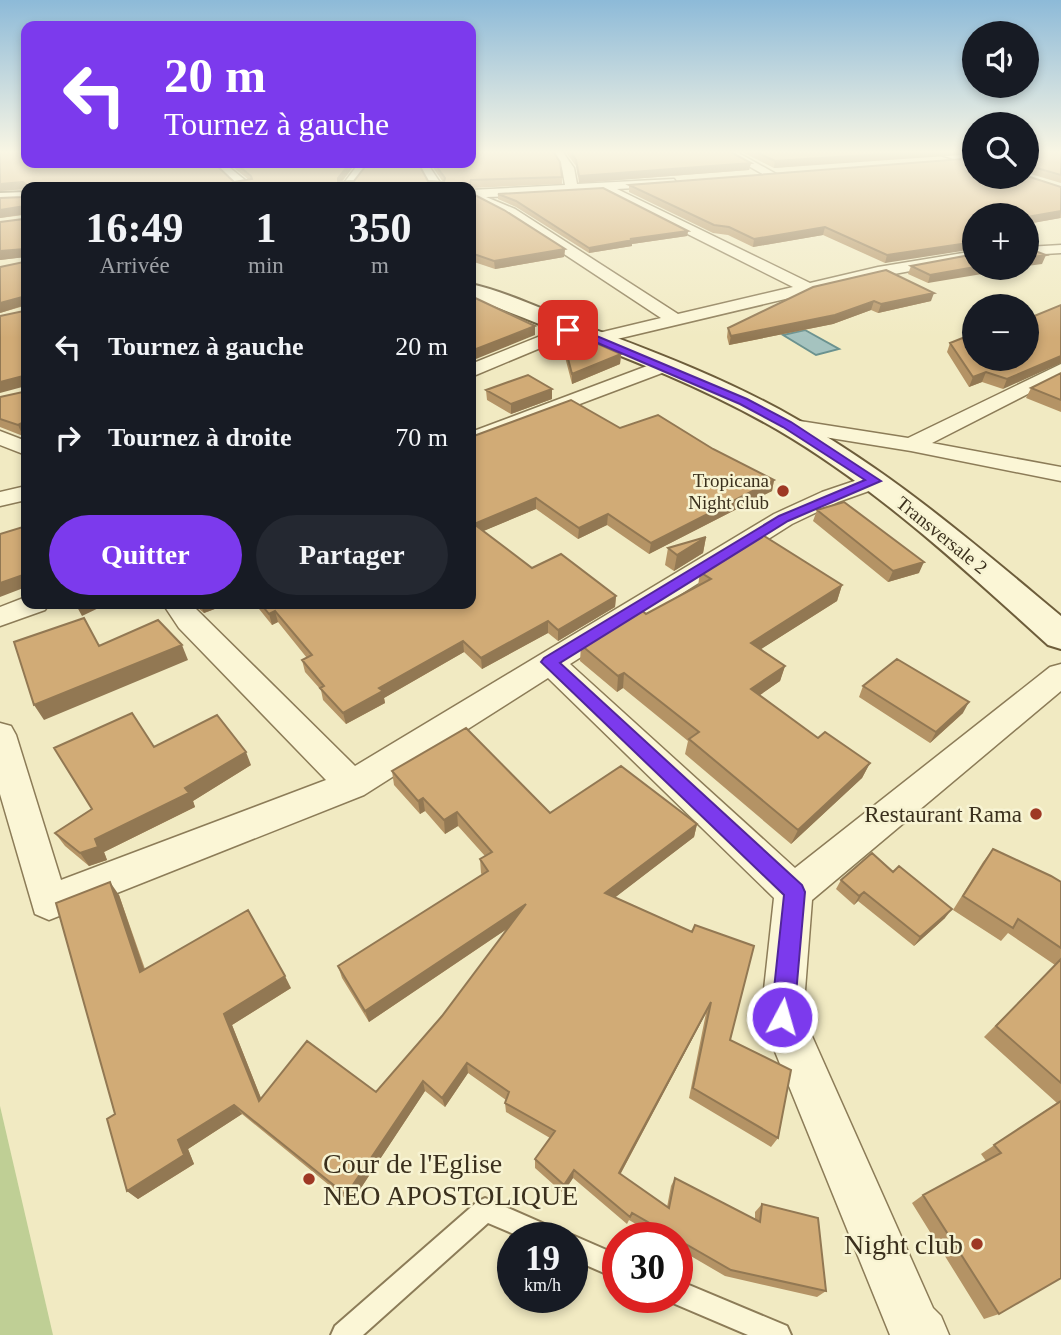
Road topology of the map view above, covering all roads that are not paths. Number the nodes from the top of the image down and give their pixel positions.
1 (512, 213) edge
2 (657, 213) edge
3 (1061, 249) edge
4 (1039, 250) edge
5 (962, 258) edge
6 (807, 288) junction
7 (476, 292) edge
8 (675, 320) junction
9 (568, 330) junction
10 (596, 339) junction
11 (663, 366) junction
12 (476, 368) edge
13 (1061, 370) edge
14 (787, 425) junction
15 (0, 437) edge
16 (476, 437) edge
17 (911, 445) junction
18 (21, 447) edge
19 (1061, 474) edge
20 (875, 481) junction
21 (21, 494) edge
22 (0, 499) edge
23 (22, 609) edge
24 (181, 609) edge
25 (0, 617) edge
26 (1061, 636) edge
27 (549, 662) junction
28 (1061, 674) edge
29 (0, 735) edge
30 (352, 785) junction
31 (794, 892) junction
32 (513, 1222) edge
33 (693, 1299) edge
34 (913, 1333) edge
35 (344, 1335) edge
36 (778, 1335) edge

1 - 8 street
2 - 6 street
3 - 4 street
5 - 6 street
6 - 8 street
7 - 9 main road, Transversale 2
8 - 10 street
9 - 10 main road, Transversale 2
9 - 12 street
10 - 11 main road, Transversale 2
11 - 14 main road, Transversale 2
11 - 16 street
13 - 17 street
14 - 17 street
14 - 20 main road, Transversale 2
15 - 18 street
17 - 19 street
20 - 26 main road, Transversale 2
20 - 27 street
21 - 22 street
23 - 25 street
24 - 30 street
27 - 30 street
27 - 31 street
28 - 31 street
29 - 30 street
31 - 34 street
32 - 35 lane
33 - 36 lane

